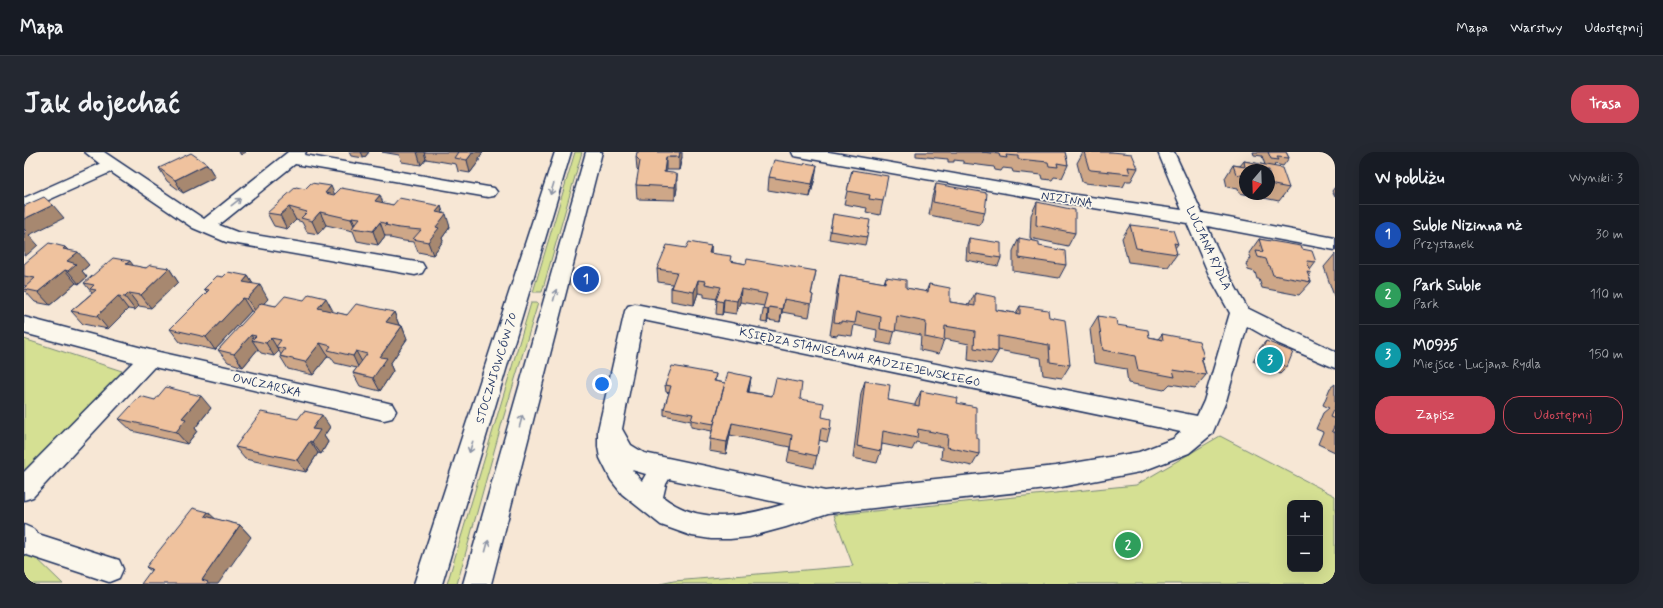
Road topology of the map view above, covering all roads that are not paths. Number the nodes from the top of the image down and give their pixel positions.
1 (93, 152) edge
2 (563, 152) edge
3 (594, 152) edge
4 (800, 152) edge
5 (1166, 152) edge
6 (295, 155) edge
7 (112, 165) junction
8 (488, 192) dead end
9 (24, 205) edge
10 (1195, 218) junction
11 (206, 226) junction
12 (1335, 244) edge
13 (415, 268) dead end
14 (1240, 313) junction
15 (24, 325) edge
16 (150, 358) junction
17 (1335, 360) edge
18 (384, 411) dead end
19 (1204, 427) junction
20 (610, 430) junction
21 (665, 467) junction
22 (24, 489) edge
23 (650, 502) junction
24 (825, 502) junction
25 (24, 537) edge
26 (109, 569) dead end
27 (428, 584) edge
28 (477, 584) edge

1 - 7 street
2 -> 27 street, STOCZNIOWCÓW 70
28 -> 3 street
4 - 10 street, NIZINNA
5 - 10 street, LUCJANA RYDLA
6 - 8 street
11 -> 6 street
7 - 9 street
7 - 11 street
10 - 12 street, NIZINNA
10 - 14 street, LUCJANA RYDLA
11 - 13 street
14 - 17 street
14 - 19 street, KSIĘDZA STANISŁAWA RADZIEJEWSKIEGO
15 - 16 street, OWCZARSKA
16 - 18 street, OWCZARSKA
16 - 22 street
19 - 20 street, KSIĘDZA STANISŁAWA RADZIEJEWSKIEGO
19 - 24 street, KSIĘDZA STANISŁAWA RADZIEJEWSKIEGO
20 - 21 street, KSIĘDZA STANISŁAWA RADZIEJEWSKIEGO
20 - 23 street, KSIĘDZA STANISŁAWA RADZIEJEWSKIEGO
21 - 23 street
21 - 24 street, KSIĘDZA STANISŁAWA RADZIEJEWSKIEGO
23 - 24 street, KSIĘDZA STANISŁAWA RADZIEJEWSKIEGO
25 - 26 street

